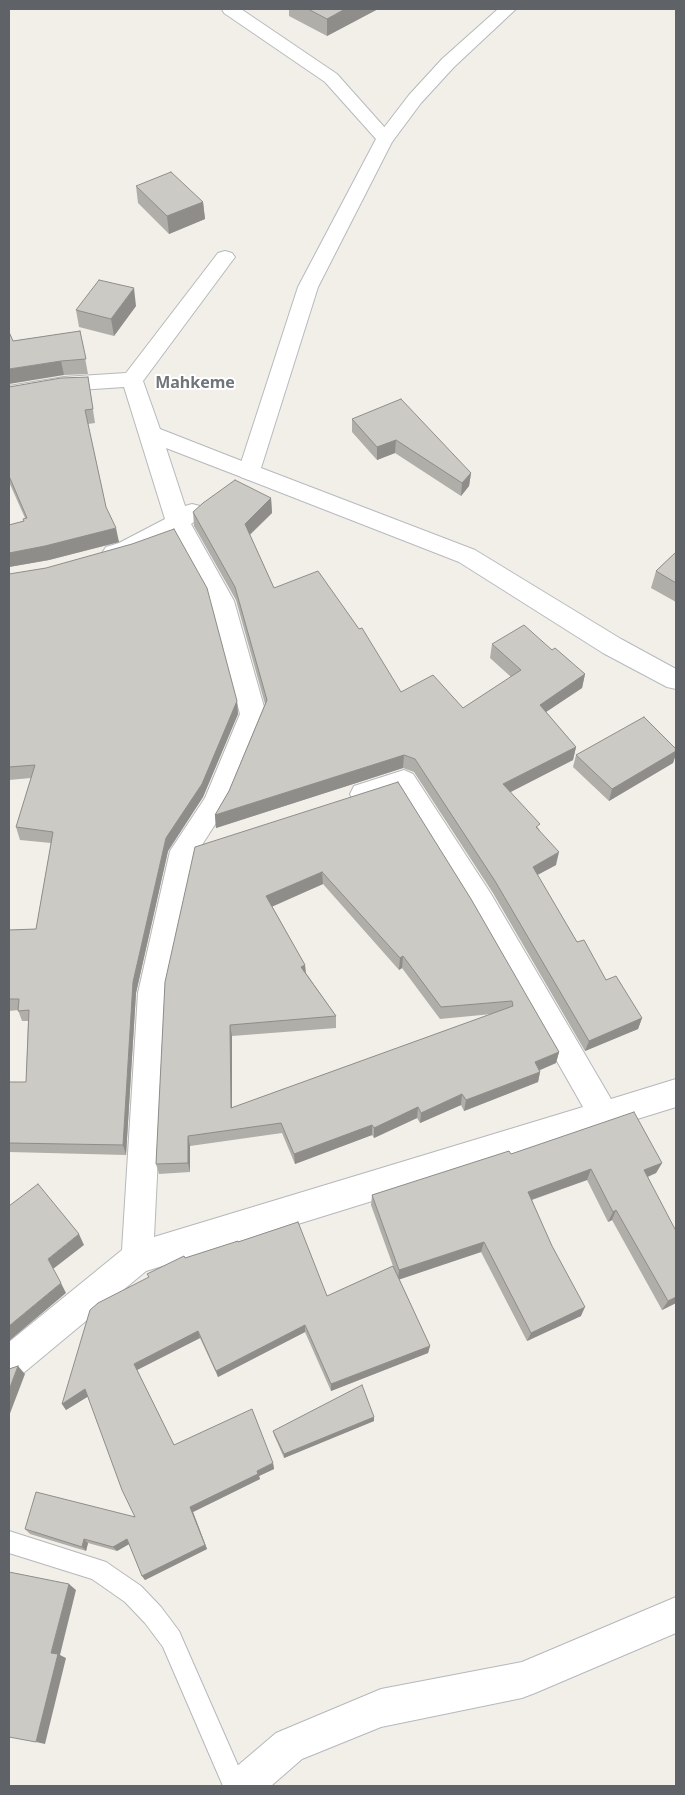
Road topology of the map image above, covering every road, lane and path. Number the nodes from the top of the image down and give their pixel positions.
1 (230, 9) edge
2 (508, 9) edge
3 (385, 138) junction
4 (225, 257) dead end
5 (132, 380) junction
6 (9, 393) edge
7 (151, 434) junction
8 (249, 472) junction
9 (178, 522) junction
10 (92, 559) edge
11 (612, 646) junction
12 (676, 680) edge
13 (676, 701) edge
14 (340, 801) edge
15 (220, 839) edge
16 (183, 851) junction
17 (673, 1095) edge
18 (604, 1116) junction
19 (137, 1258) junction
20 (9, 1363) edge
21 (9, 1542) edge
22 (676, 1615) edge
23 (235, 1786) edge
24 (242, 1786) edge

1 - 3 street
2 - 3 street
3 - 8 street
4 - 5 street
5 - 6 street
5 - 7 street
7 - 8 street
7 - 9 street
8 - 9 street
8 - 11 street
9 - 10 street
9 - 16 street
11 - 12 street
11 - 13 street
14 - 18 street
15 - 16 street
16 - 19 street
17 - 18 street
18 - 19 street
19 - 20 street
21 - 23 lane
22 - 24 street

